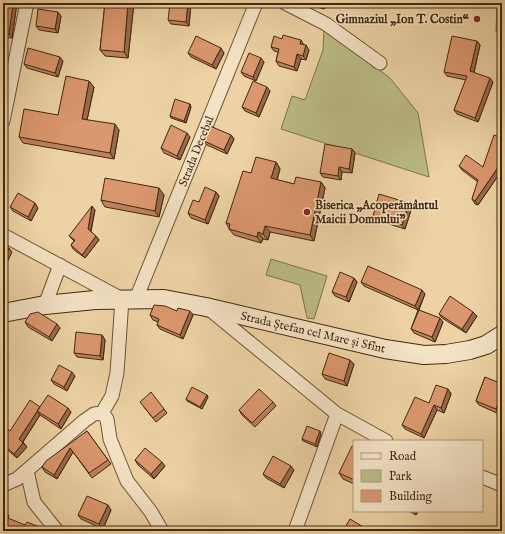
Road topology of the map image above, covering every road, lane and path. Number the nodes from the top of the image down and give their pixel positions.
1 (27, 3) edge
2 (256, 3) edge
3 (285, 3) edge
4 (380, 63) dead end
5 (3, 121) edge
6 (3, 235) edge
7 (60, 265) junction
8 (129, 299) junction
9 (46, 305) junction
10 (206, 306) junction
11 (3, 314) edge
12 (502, 336) edge
13 (102, 412) junction
14 (337, 414) junction
15 (384, 440) edge
16 (27, 471) junction
17 (483, 478) edge
18 (3, 485) edge
19 (502, 485) edge
20 (57, 531) edge
21 (162, 531) edge
22 (295, 531) edge

1 - 5 street
2 - 8 street, Strada Decebal
3 - 4 street
6 - 7 street, Strada Ștefan cel Mare și Sfînt
7 - 8 street, Strada Ștefan cel Mare și Sfînt
7 - 9 street
8 - 9 street, Strada Ștefan cel Mare și Sfînt
8 - 10 street, Strada Ștefan cel Mare și Sfînt
8 - 13 street
9 - 11 street, Strada Ștefan cel Mare și Sfînt
10 - 12 street, Strada Ștefan cel Mare și Sfînt
10 - 14 street
13 - 16 street
13 - 21 street
14 - 15 street
14 - 22 street
16 - 18 street
16 - 20 street
17 - 19 street

